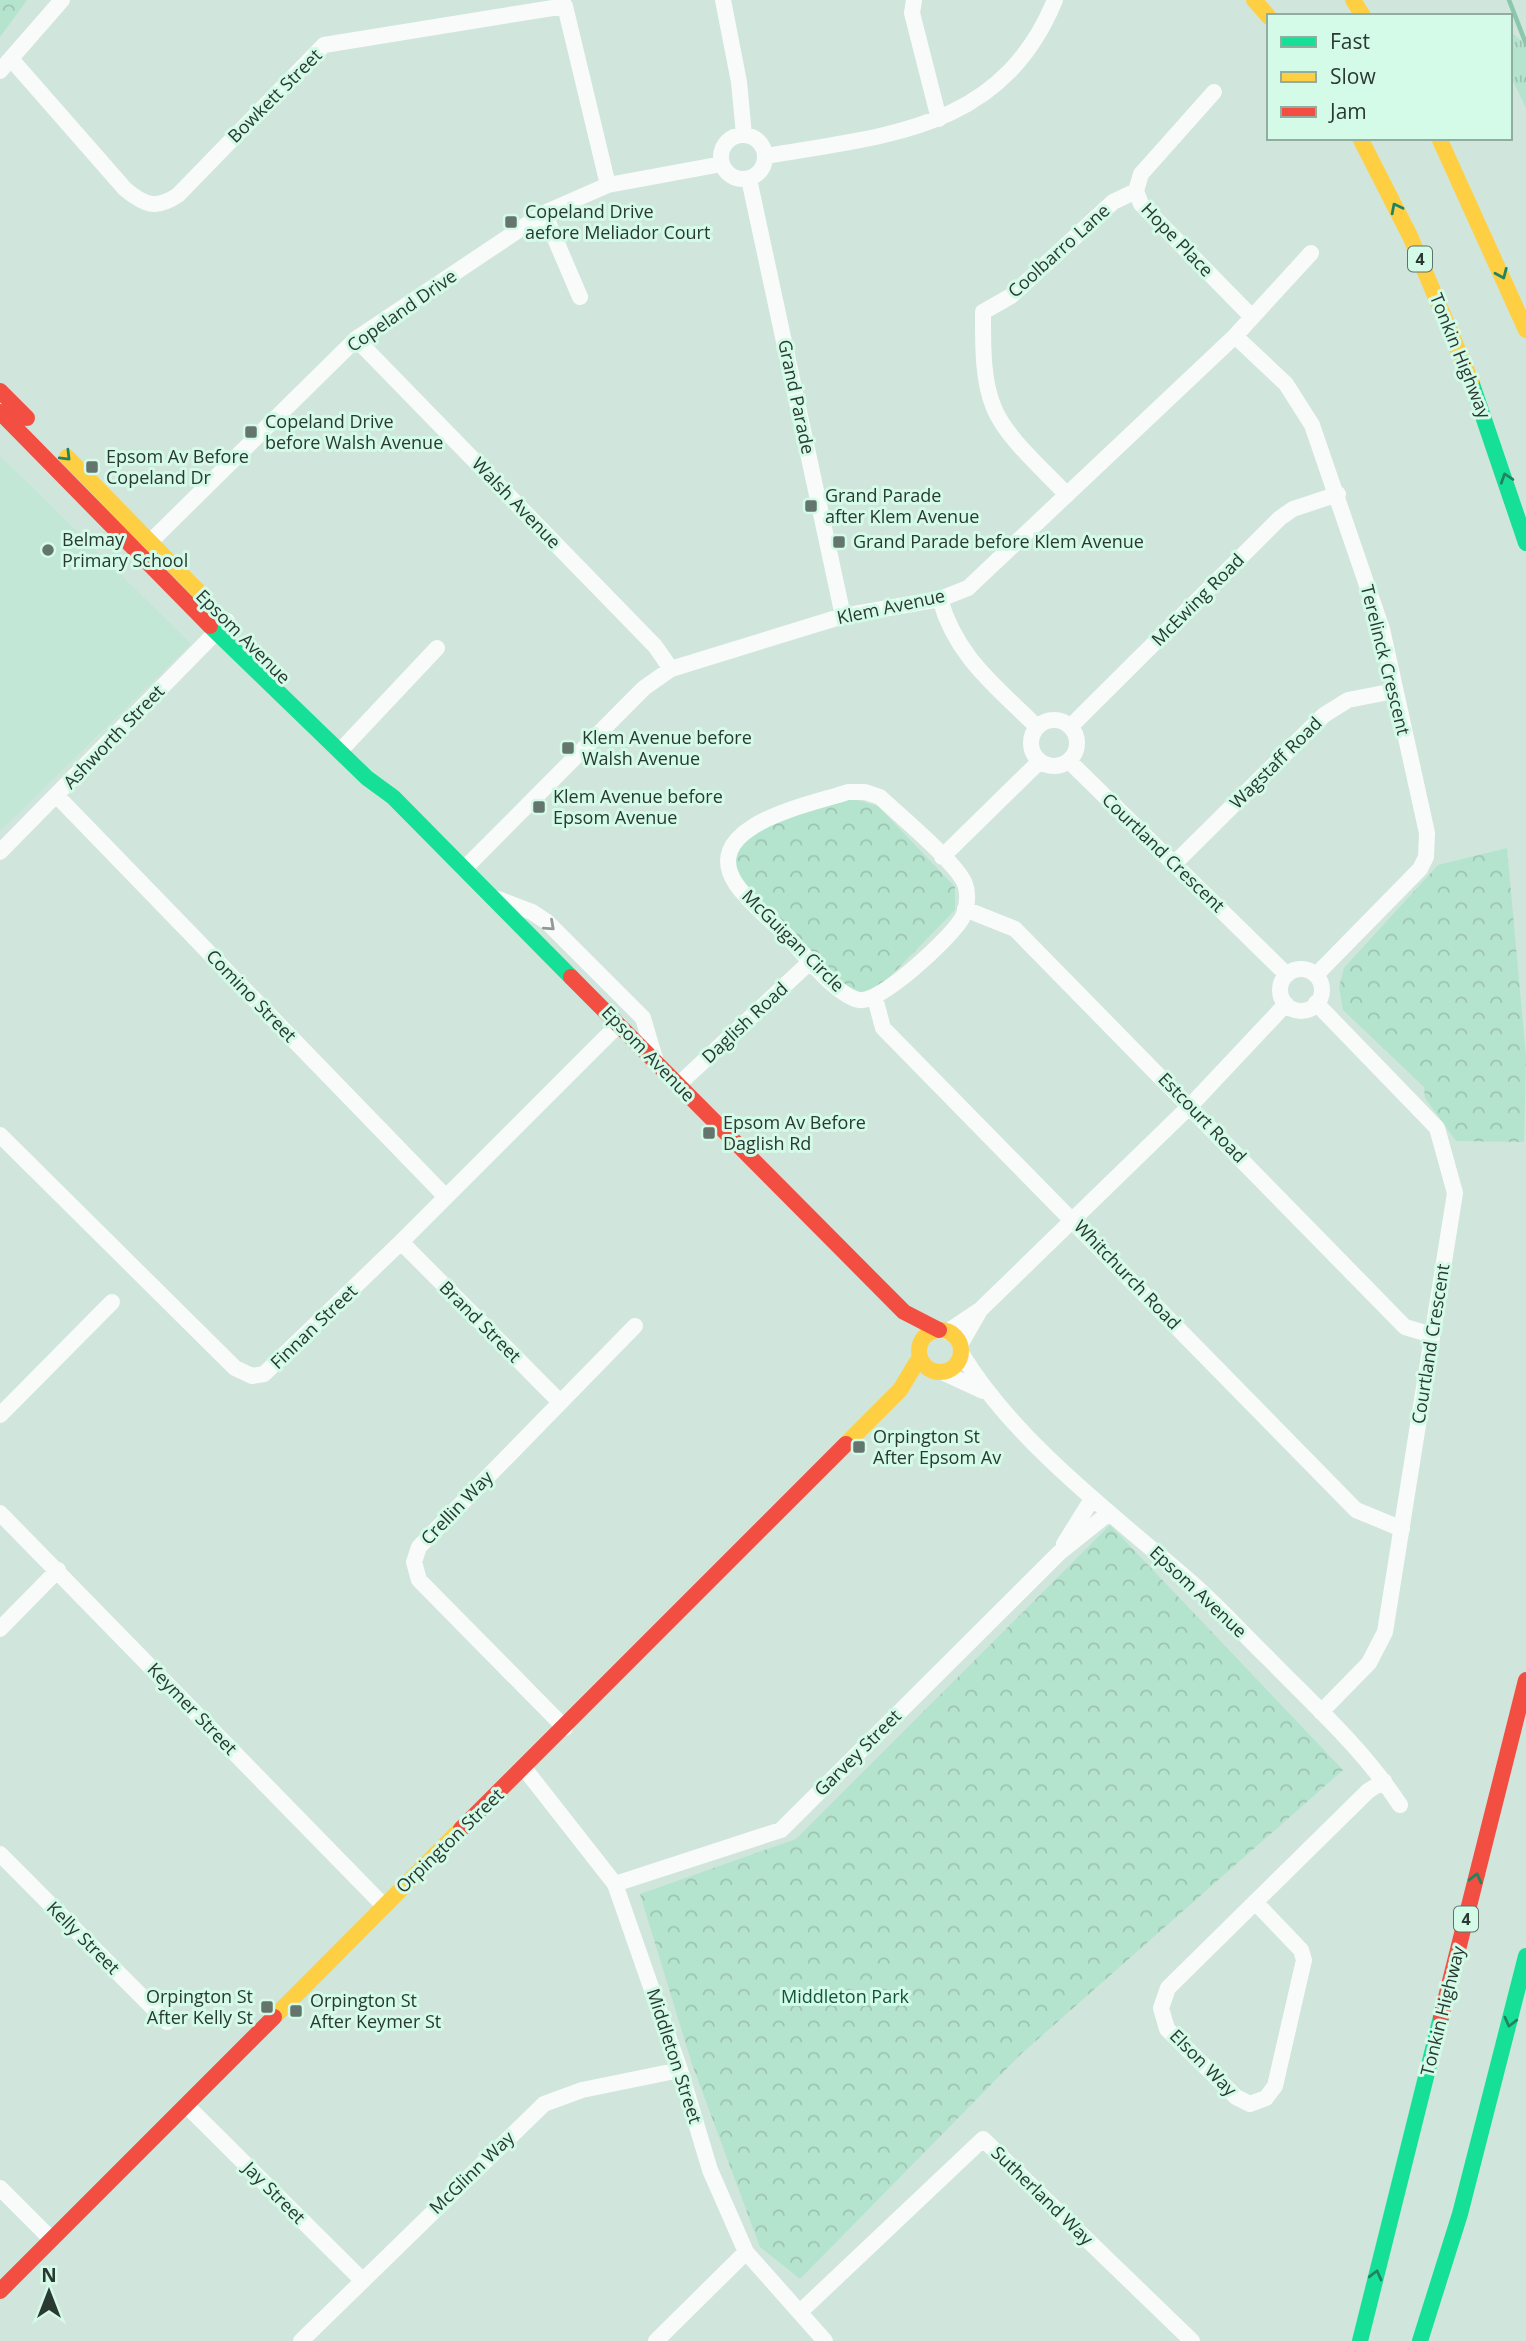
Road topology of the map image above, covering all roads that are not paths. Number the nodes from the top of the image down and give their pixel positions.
1 (62, 0) edge
2 (723, 0) edge
3 (914, 0) edge
4 (1055, 0) edge
5 (1254, 0) edge
6 (1267, 15) edge
7 (6, 65) edge
8 (1214, 92) dead end
9 (939, 119) junction
10 (744, 135) junction
11 (1361, 140) edge
12 (1440, 140) edge
13 (766, 156) junction
14 (722, 164) junction
15 (749, 178) junction
16 (608, 185) junction
17 (1136, 191) junction
18 (544, 213) junction
19 (1311, 253) dead end
20 (580, 297) dead end
21 (1252, 317) junction
22 (1526, 330) edge
23 (1235, 336) junction
24 (356, 339) junction
25 (0, 391) edge
26 (0, 412) edge
27 (1338, 494) junction
28 (1067, 495) junction
29 (1526, 543) edge
30 (145, 547) junction
31 (940, 599) junction
32 (843, 616) junction
33 (221, 627) junction
34 (438, 648) dead end
35 (671, 669) junction
36 (1394, 691) junction
37 (1071, 726) junction
38 (1037, 727) junction
39 (344, 746) junction
40 (1040, 761) junction
41 (1069, 761) junction
42 (57, 796) junction
43 (0, 852) edge
44 (942, 857) junction
45 (1175, 863) junction
46 (464, 869) junction
47 (490, 895) junction
48 (965, 909) junction
49 (811, 961) junction
50 (1287, 975) junction
51 (1316, 975) junction
52 (875, 998) junction
53 (1316, 1003) junction
54 (1286, 1004) junction
55 (619, 1024) junction
56 (656, 1062) junction
57 (678, 1085) junction
58 (1191, 1105) junction
59 (0, 1135) edge
60 (445, 1196) junction
61 (1072, 1219) junction
62 (401, 1242) junction
63 (112, 1302) dead end
64 (981, 1310) junction
65 (904, 1312) junction
66 (635, 1326) dead end
67 (943, 1331) junction
68 (1432, 1335) junction
69 (960, 1349) junction
70 (920, 1352) junction
71 (939, 1372) junction
72 (900, 1390) junction
73 (983, 1391) junction
74 (560, 1402) junction
75 (0, 1415) edge
76 (1092, 1499) junction
77 (0, 1513) edge
78 (1109, 1513) junction
79 (1402, 1529) junction
80 (1059, 1553) junction
81 (58, 1570) junction
82 (0, 1629) edge
83 (1526, 1680) edge
84 (1321, 1712) junction
85 (565, 1728) junction
86 (524, 1768) junction
87 (1384, 1780) junction
88 (1399, 1805) dead end
89 (0, 1854) edge
90 (615, 1884) junction
91 (1257, 1904) junction
92 (384, 1906) junction
93 (1526, 1956) edge
94 (167, 2022) dead end
95 (680, 2070) junction
96 (186, 2105) junction
97 (0, 2188) edge
98 (1460, 2214) junction
99 (51, 2239) junction
100 (746, 2252) junction
101 (362, 2280) junction
102 (0, 2291) edge
103 (800, 2312) junction
104 (301, 2341) edge
105 (656, 2341) edge
106 (825, 2341) edge
107 (1192, 2341) edge
108 (1360, 2341) edge
109 (1420, 2341) edge
110 (1435, 2341) edge

1 - 7 street
2 - 10 street
3 - 9 street
4 - 9 street
5 - 6 main road
7 - 16 street, Bowkett Street
8 - 17 street, Hope Place
9 - 13 street
10 - 13 street
10 - 14 street
29 -> 11 main road, Tonkin Highway / 4
12 -> 22 main road
13 - 15 street
14 - 15 street
14 - 16 street, Copeland Drive
15 - 32 street, Grand Parade
16 - 18 street, Copeland Drive
17 - 21 street, Hope Place
17 - 28 street, Coolbarro Lane
18 - 20 street
18 - 24 street, Copeland Drive
19 - 21 street, Klem Avenue
21 - 23 street, Klem Avenue
23 - 27 street, Terelinck Crescent
23 - 28 street, Klem Avenue
24 - 30 street, Copeland Drive
24 - 35 street, Walsh Avenue
25 -> 30 main road, Epsom Avenue
26 - 30 main road, Epsom Avenue
27 - 36 street, Terelinck Crescent
27 - 37 street, McEwing Road
28 - 31 street, Klem Avenue
30 - 33 main road, Epsom Avenue
31 - 32 street, Klem Avenue
31 - 38 street
32 - 35 street, Klem Avenue
33 - 39 main road, Epsom Avenue
33 - 42 street, Ashworth Street
34 - 39 street
35 - 46 street, Klem Avenue
36 - 45 street, Wagstaff Road
36 - 51 street, Terelinck Crescent
37 - 38 street
37 - 41 street
38 - 40 street
39 - 46 main road, Epsom Avenue
40 - 41 street
40 - 44 street
41 - 45 street, Courtland Crescent
42 - 43 street, Ashworth Street
42 - 60 street, Comino Street
44 - 48 street, McGuigan Circle
44 - 49 street, McGuigan Circle
45 - 50 street, Courtland Crescent
46 - 47 main road, Epsom Avenue
47 - 55 main road, Epsom Avenue
47 -> 56 street
48 - 52 street
48 - 58 street, Estcourt Road
49 - 52 street, McGuigan Circle
49 - 57 street, Daglish Road
50 - 51 street
50 - 54 street
51 - 53 street
52 - 61 street, Whitchurch Road
53 - 54 street
53 - 68 street, Courtland Crescent
54 - 58 street
55 - 56 main road, Epsom Avenue
55 - 60 street, Finnan Street
56 - 57 main road, Epsom Avenue
57 - 65 main road, Epsom Avenue
58 - 61 street
58 - 68 street, Estcourt Road
59 - 62 street, Finnan Street
60 - 62 street, Finnan Street
61 - 64 street
61 - 79 street, Whitchurch Road
62 - 74 street, Brand Street
63 - 75 street
64 - 67 street
64 - 69 street
65 - 67 main road, Epsom Avenue
65 - 70 main road, Epsom Avenue
66 - 74 street, Crellin Way
67 - 69 main road
67 - 70 main road
68 - 79 street, Courtland Crescent
69 - 71 main road
69 - 73 street, Epsom Avenue
70 - 71 main road
70 - 72 main road, Orpington Street
71 - 72 main road, Orpington Street
71 - 73 street, Epsom Avenue
72 - 85 main road, Orpington Street
73 - 76 street, Epsom Avenue
74 - 85 street, Crellin Way
76 - 78 street, Epsom Avenue
76 - 80 street, Garvey Street
77 - 81 street, Keymer Street
78 - 80 street, Garvey Street
78 - 84 street, Epsom Avenue
79 - 84 street, Courtland Crescent
80 - 90 street, Garvey Street
81 - 82 street
81 - 92 street, Keymer Street
108 -> 83 main road, Tonkin Highway / 4
84 - 87 street, Epsom Avenue
85 - 86 main road, Orpington Street
86 - 90 street, Middleton Street
86 - 92 main road, Orpington Street
87 - 88 street, Epsom Avenue
87 - 91 street, Elson Way
89 - 94 street, Kelly Street
90 - 95 street, Middleton Street
91 - 91 street, Elson Way
92 - 96 main road, Orpington Street
93 -> 98 main road
95 - 100 street, Middleton Street
95 - 101 street, McGlinn Way
96 - 99 main road, Orpington Street
96 - 101 street, Jay Street
97 - 99 street
98 - 109 main road
98 - 110 main road
99 - 102 main road, Orpington Street
100 - 103 street, Middleton Street
100 - 105 street
101 - 104 street, McGlinn Way
103 - 106 street, Middleton Street
103 - 107 street, Sutherland Way

